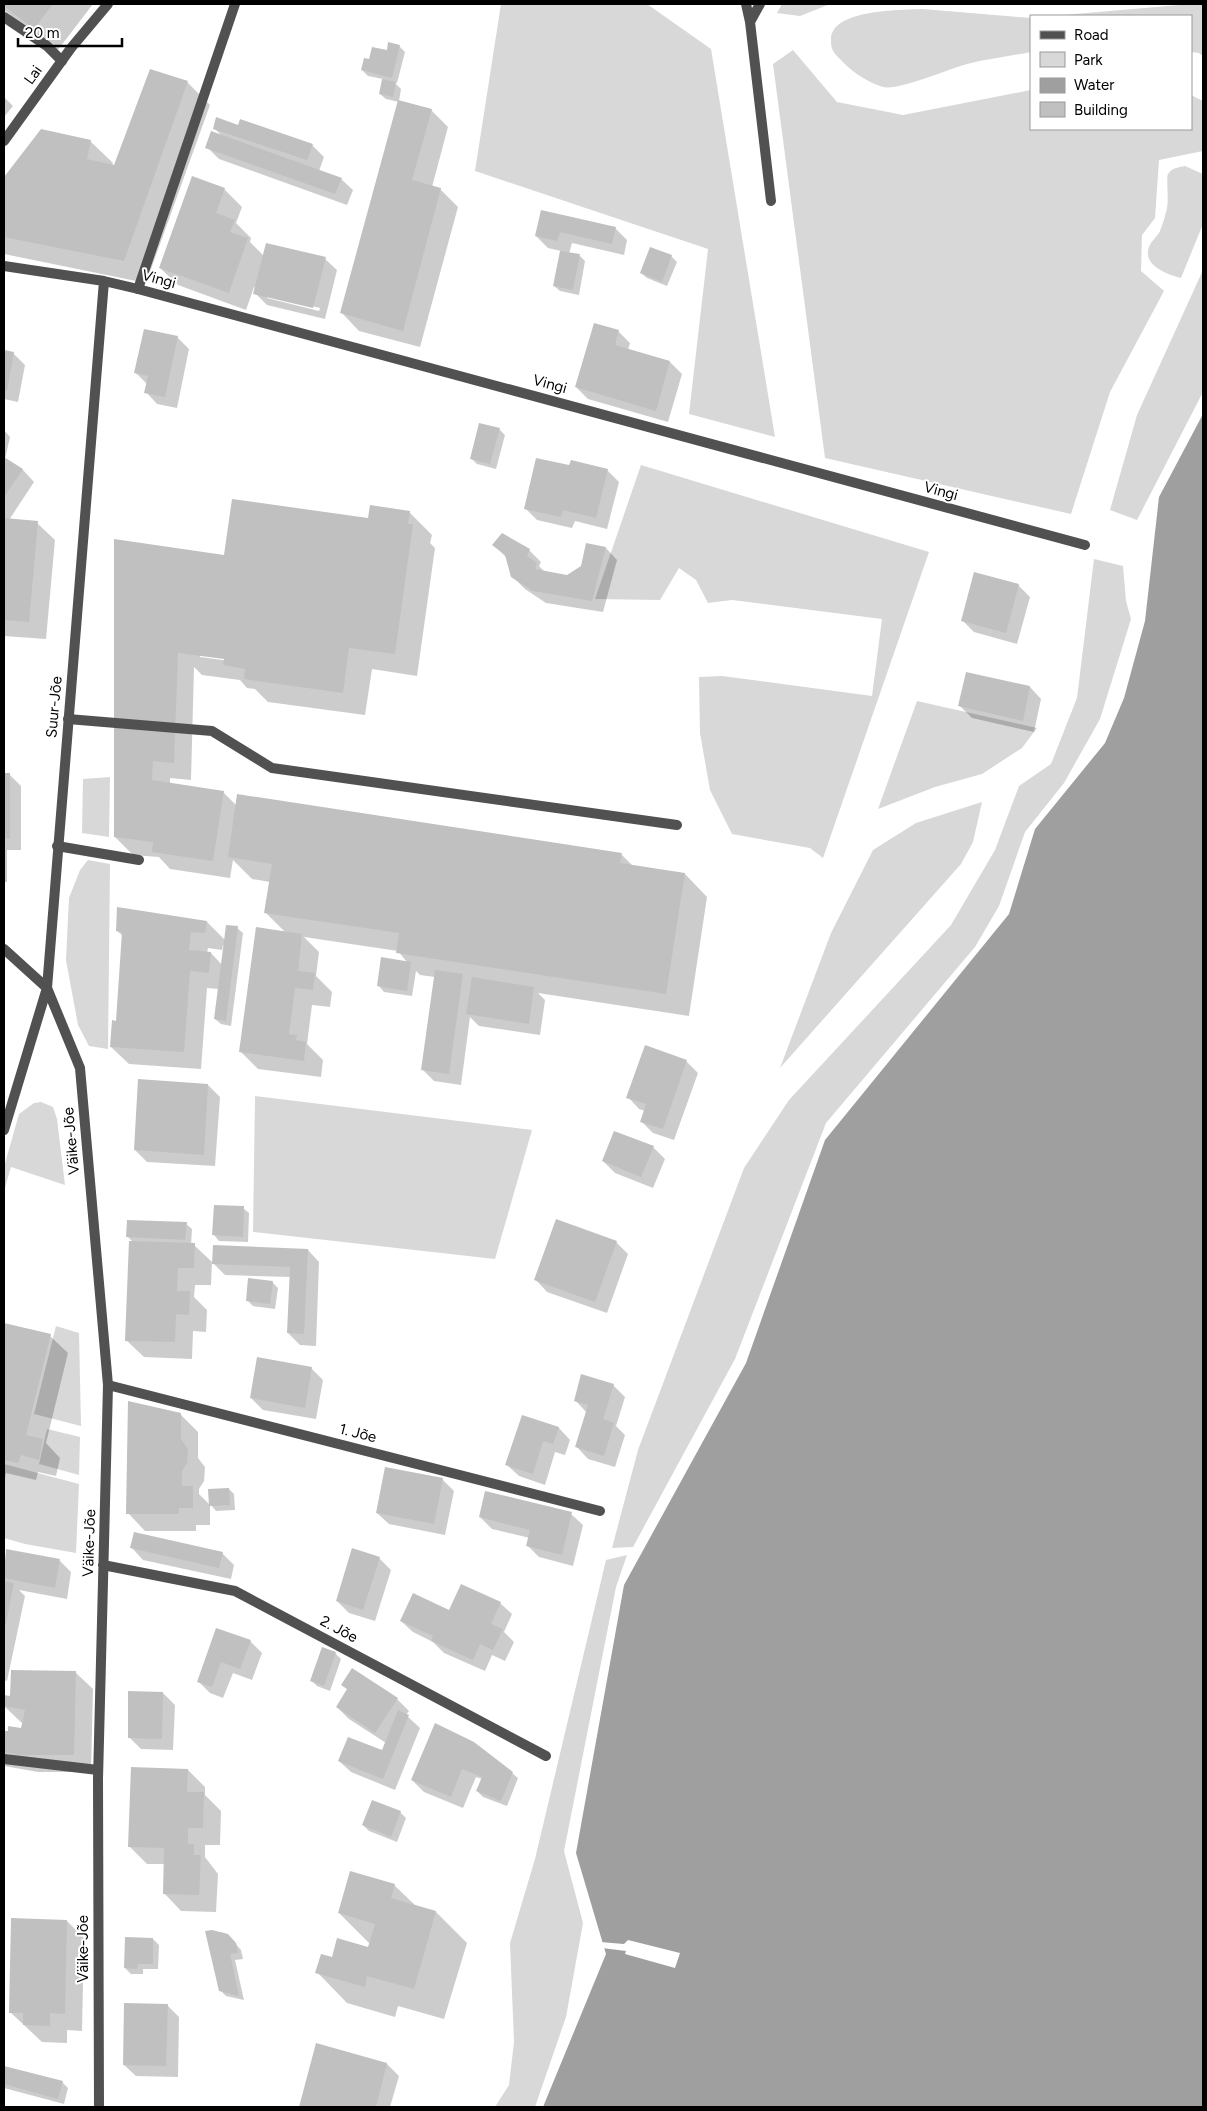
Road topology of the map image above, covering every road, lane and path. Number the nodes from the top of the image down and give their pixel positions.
1 (108, 4) edge
2 (235, 4) edge
3 (746, 4) edge
4 (760, 4) edge
5 (4, 17) edge
6 (750, 22) junction
7 (62, 60) junction
8 (4, 141) edge
9 (771, 201) dead end
10 (4, 266) edge
11 (104, 281) junction
12 (138, 289) junction
13 (1085, 545) dead end
14 (68, 719) junction
15 (677, 825) dead end
16 (57, 846) junction
17 (139, 860) dead end
18 (4, 949) edge
19 (47, 988) junction
20 (4, 1130) edge
21 (108, 1385) junction
22 (600, 1511) dead end
23 (104, 1565) junction
24 (546, 1756) dead end
25 (4, 1759) edge
26 (98, 1770) junction
27 (99, 2107) edge

1 - 7 street, Lai
2 - 12 street
3 - 6 street
4 - 6 street
5 - 7 street
6 - 9 street
7 - 8 street, Lai
10 - 11 street, Vingi
11 - 12 street, Vingi
11 - 14 street, Suur-Jõe
12 - 13 street, Vingi
14 - 15 street
14 - 16 street, Suur-Jõe
16 - 17 street
16 - 19 street, Suur-Jõe
18 - 19 street
19 - 20 street, Suur-Jõe
19 - 21 street, Väike-Jõe
21 - 22 street, 1. Jõe
21 - 23 street, Väike-Jõe
23 - 24 street, 2. Jõe
23 - 26 street, Väike-Jõe
25 - 26 street
26 - 27 street, Väike-Jõe

